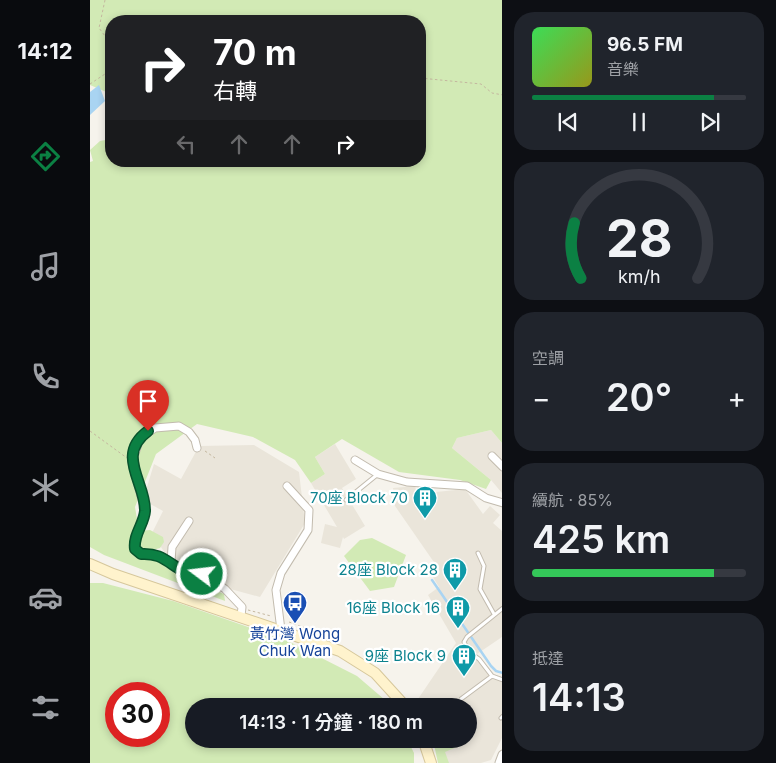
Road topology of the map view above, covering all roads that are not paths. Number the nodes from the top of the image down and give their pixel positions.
1 (201, 450) road end
2 (492, 456) dead end
3 (355, 460) dead end
4 (502, 467) edge
5 (378, 474) junction
6 (287, 486) dead end
7 (346, 500) dead end
8 (148, 503) dead end
9 (502, 503) edge
10 (145, 511) junction
11 (189, 521) dead end
12 (478, 553) dead end
13 (171, 562) junction
14 (90, 564) edge
15 (502, 608) edge
16 (242, 612) junction
17 (494, 614) junction
18 (281, 630) junction
19 (492, 676) junction
20 (502, 680) edge
21 (398, 698) edge
22 (462, 698) edge
23 (426, 748) edge
24 (502, 755) edge
25 (431, 763) edge
26 (500, 763) edge

1 - 10 street
2 - 4 street
3 - 5 street
5 - 7 lane
5 - 9 street
6 - 18 street
8 - 10 lane
10 - 13 street
11 - 13 street
12 - 17 lane
13 - 16 street
14 - 16 main road
15 - 17 lane
16 - 18 main road
17 - 19 lane
18 - 21 main road
19 - 20 lane
19 - 22 lane
23 - 25 main road
24 - 26 street

